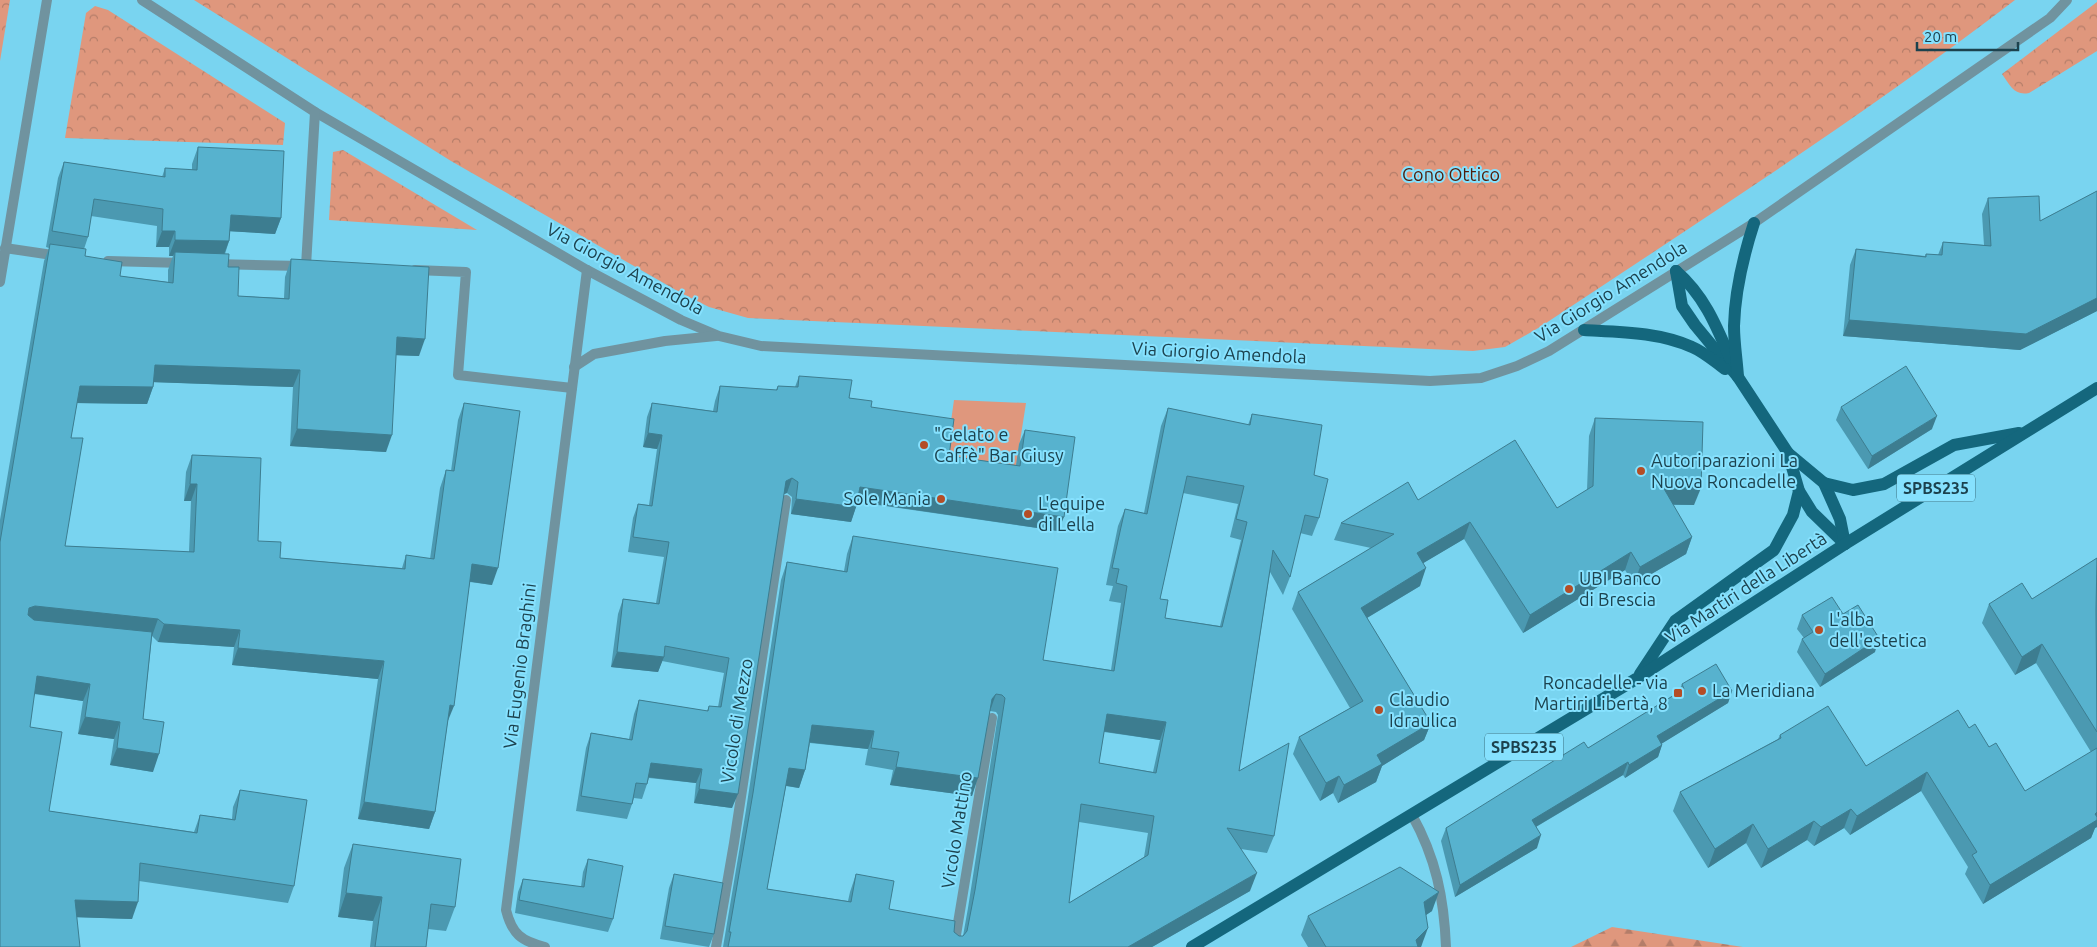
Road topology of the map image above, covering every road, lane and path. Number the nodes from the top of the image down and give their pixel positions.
1 (48, 0) edge
2 (142, 0) edge
3 (2067, 0) edge
4 (314, 112) junction
5 (1754, 223) junction
6 (5, 248) junction
7 (70, 258) edge
8 (98, 261) edge
9 (306, 266) junction
10 (326, 267) edge
11 (406, 270) edge
12 (587, 270) junction
13 (1676, 271) junction
14 (0, 282) edge
15 (1584, 330) junction
16 (719, 336) junction
17 (574, 367) junction
18 (1738, 377) junction
19 (572, 388) junction
20 (2097, 388) edge
21 (2026, 432) junction
22 (1788, 453) junction
23 (1824, 484) junction
24 (1799, 491) junction
25 (786, 500) edge
26 (1845, 544) junction
27 (1636, 679) junction
28 (992, 718) edge
29 (1412, 814) junction
30 (546, 947) edge
31 (716, 947) edge
32 (954, 947) edge
33 (1192, 947) edge
34 (1446, 947) edge

1 - 6 street
2 - 4 street, Via Giorgio Amendola
3 - 5 street, Via Giorgio Amendola
4 - 9 street
4 - 12 street, Via Giorgio Amendola
5 - 13 street, Via Giorgio Amendola
5 - 18 main road
6 - 7 street
6 - 14 street
8 - 9 street
9 - 10 street
11 - 19 street
12 - 16 street, Via Giorgio Amendola
12 - 17 street, Via Eugenio Braghini
13 - 15 street, Via Giorgio Amendola
13 - 18 main road
13 - 18 main road
15 - 16 street, Via Giorgio Amendola
15 - 18 main road
16 - 17 street
17 - 19 street, Via Eugenio Braghini
18 - 22 main road
19 - 30 street, Via Eugenio Braghini
20 - 21 main road, Via Martiri della Libertà / SPBS235
21 - 23 main road
21 - 26 main road, Via Martiri della Libertà / SPBS235
22 - 23 main road
22 - 24 main road
23 - 26 main road
24 - 26 main road
24 - 27 main road
25 - 31 street, Vicolo di Mezzo
26 - 27 main road, Via Martiri della Libertà / SPBS235
27 - 29 main road, Via Martiri della Libertà / SPBS235
28 - 32 street, Vicolo Mattino
29 - 33 main road, SPBS235
29 - 34 street

